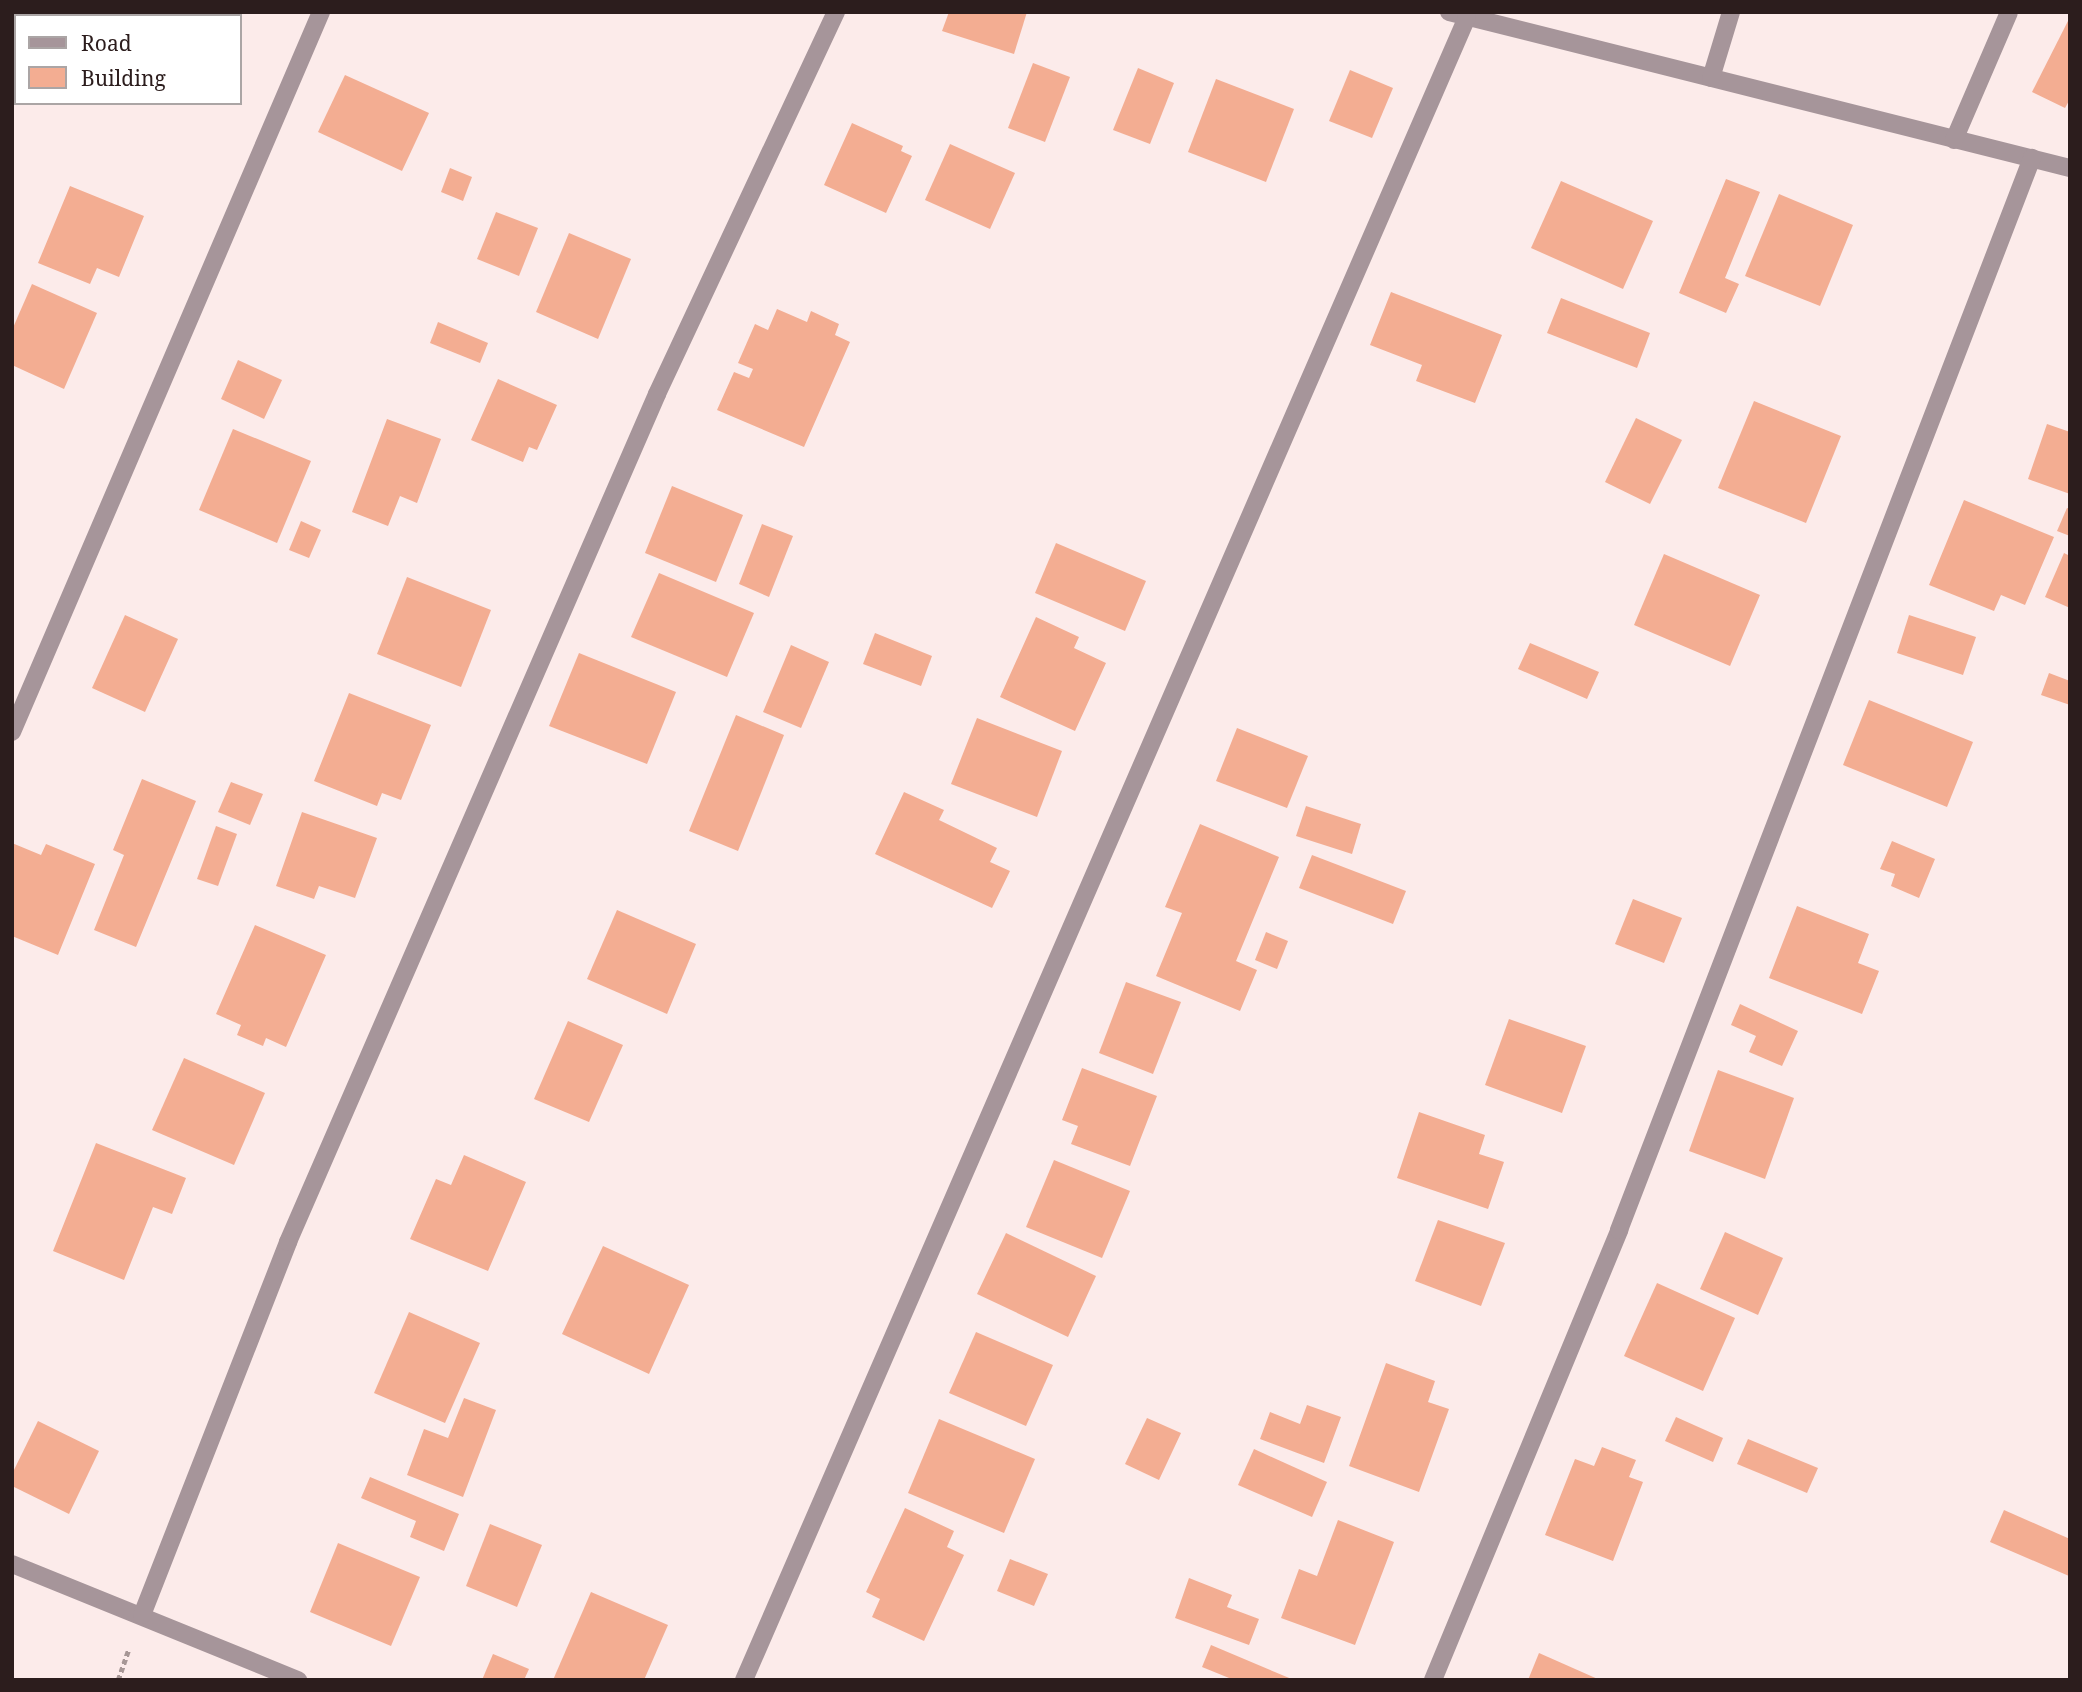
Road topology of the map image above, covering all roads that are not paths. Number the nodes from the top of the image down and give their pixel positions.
1 (321, 12) edge
2 (835, 12) edge
3 (1449, 12) edge
4 (1731, 12) edge
5 (2009, 12) edge
6 (1467, 17) junction
7 (1711, 78) junction
8 (1954, 140) junction
9 (2032, 158) junction
10 (2070, 168) edge
11 (12, 732) edge
12 (12, 1564) edge
13 (142, 1615) junction
14 (298, 1680) edge
15 (744, 1680) edge
16 (1433, 1680) edge

1 - 11 street
2 - 13 street
3 - 6 street
4 - 7 street
5 - 8 street
6 - 7 street
6 - 15 street
7 - 8 street
8 - 9 street
9 - 10 street
9 - 16 street
12 - 13 street
13 - 14 street

